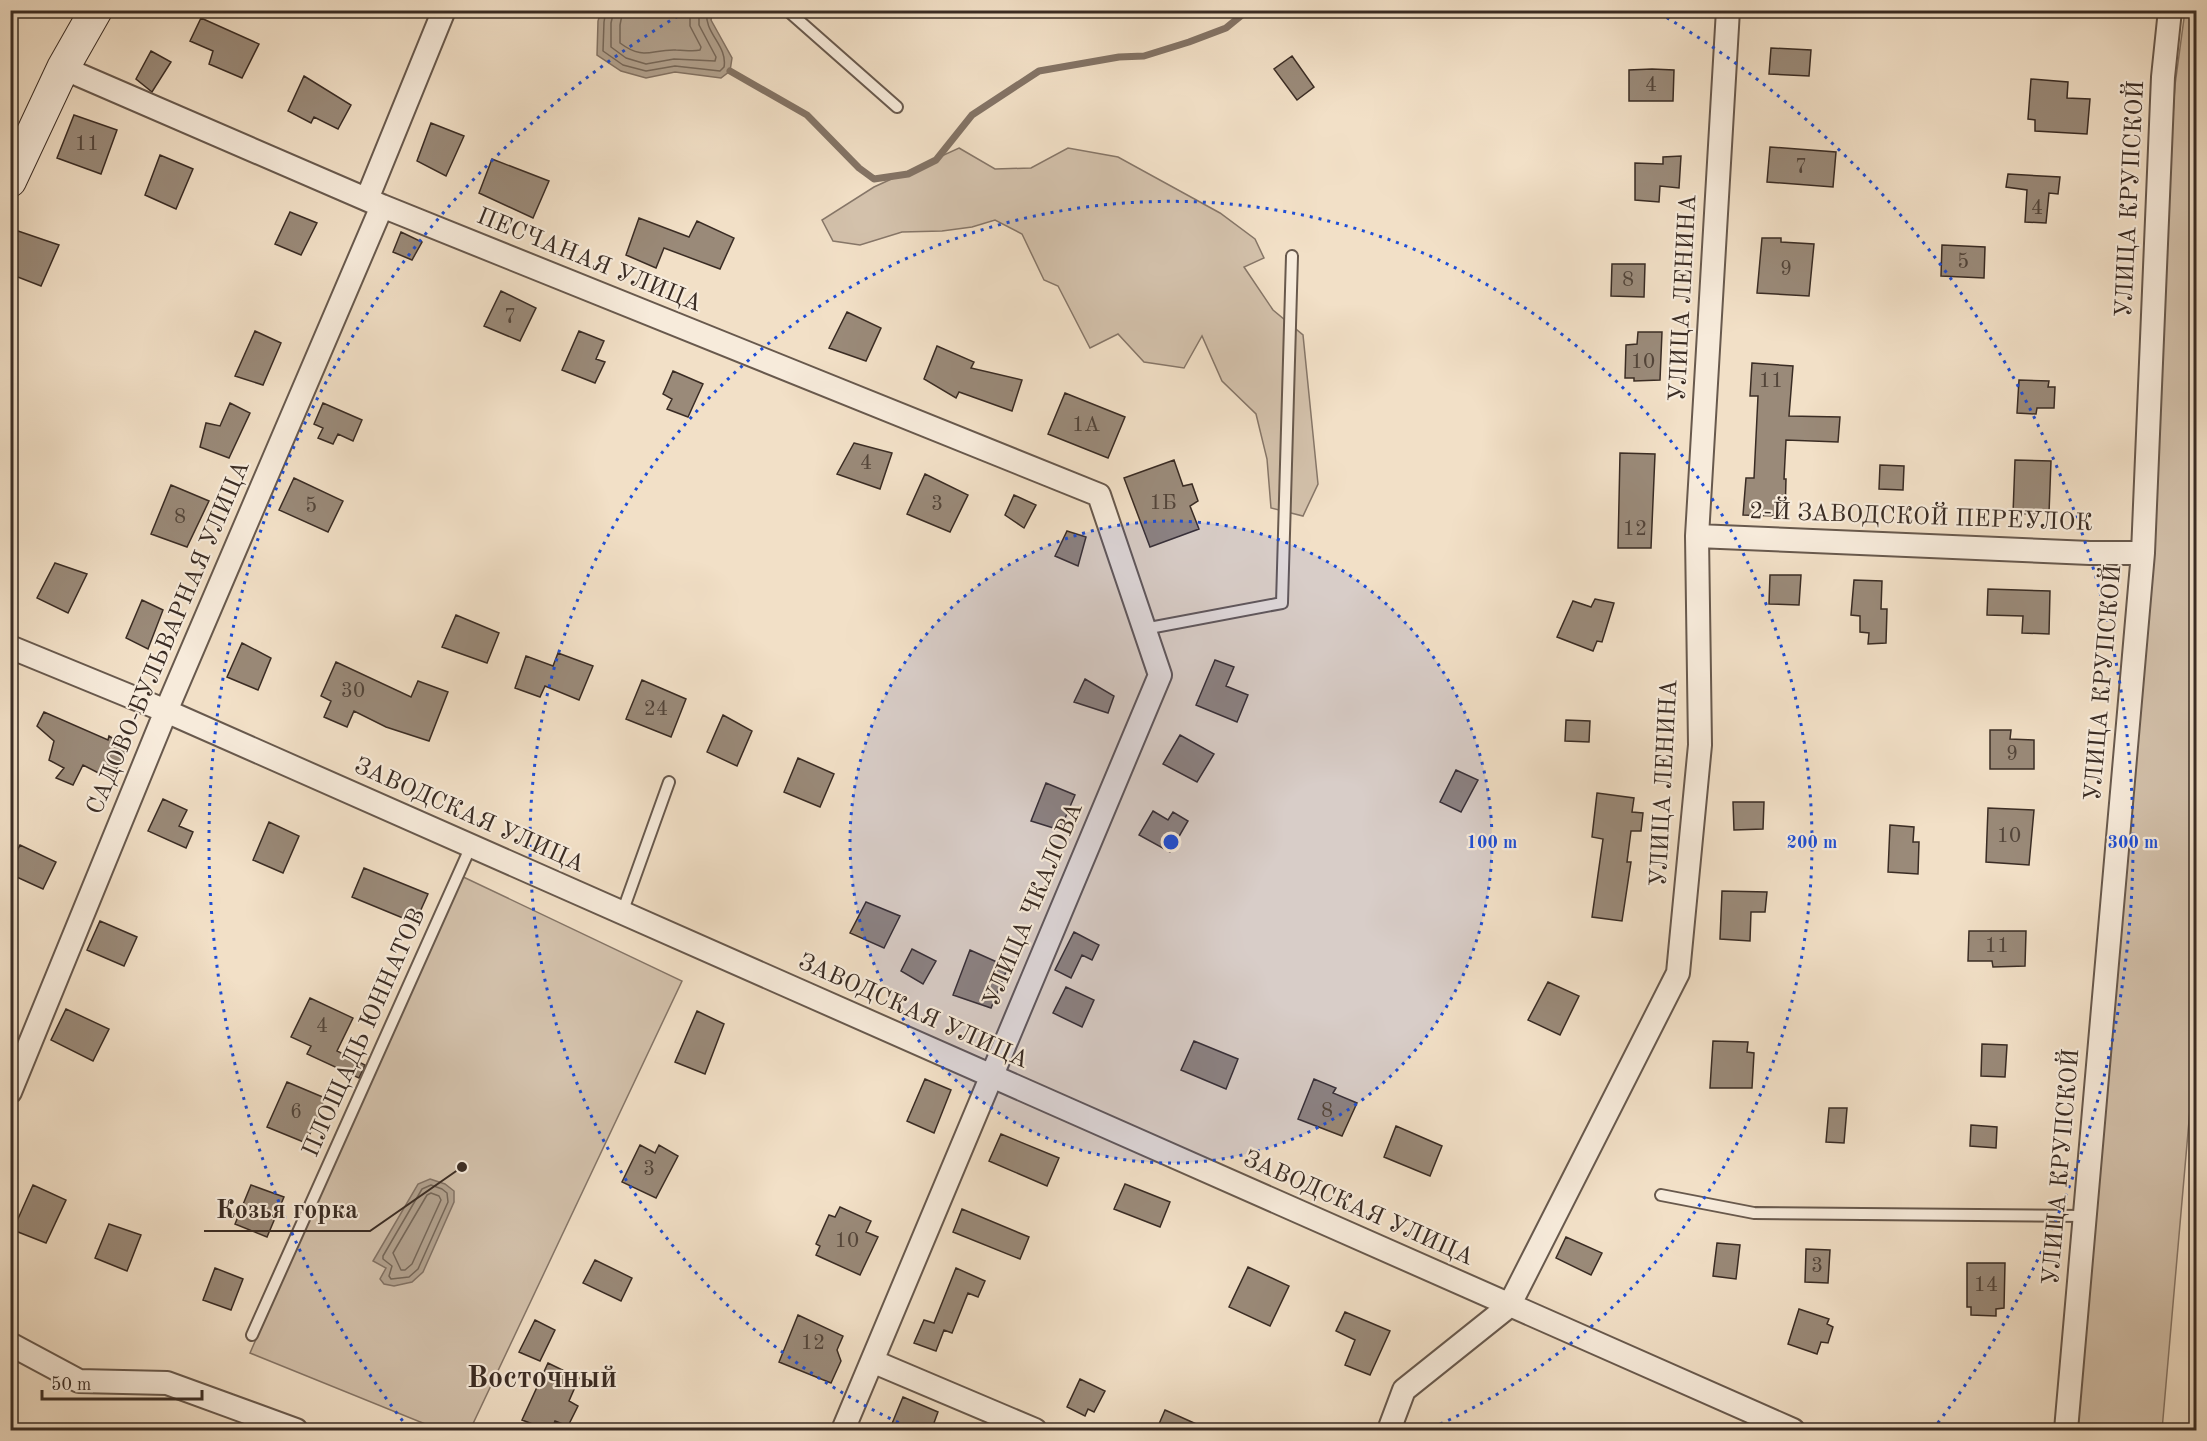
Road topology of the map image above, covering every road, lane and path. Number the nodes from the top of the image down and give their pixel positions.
1 (96, 10) edge
2 (444, 10) edge
3 (786, 10) edge
4 (1728, 10) edge
5 (2170, 10) edge
6 (63, 69) junction
7 (897, 107) dead end
8 (10, 181) edge
9 (374, 203) junction
10 (1292, 256) dead end
11 (1099, 495) joint
12 (1697, 536) junction
13 (2143, 553) junction
14 (1144, 629) junction
15 (10, 647) edge
16 (166, 711) junction
17 (669, 782) dead end
18 (471, 846) junction
19 (622, 913) junction
20 (992, 1076) junction
21 (10, 1092) edge
22 (1661, 1195) dead end
23 (2084, 1216) junction
24 (1509, 1306) junction
25 (252, 1335) dead end
26 (10, 1344) edge
27 (872, 1361) junction
28 (296, 1431) edge
29 (843, 1431) edge
30 (1035, 1431) edge
31 (1389, 1431) edge
32 (1793, 1431) edge
33 (2066, 1431) edge

1 - 6 street
2 - 9 street, САДОВО-БУЛЬВАРНАЯ УЛИЦА
3 - 7 lane
4 - 12 street, УЛИЦА ЛЕНИНА
5 - 13 street, УЛИЦА КРУПСКОЙ
6 - 8 street
6 - 9 street, ПЕСЧАНАЯ УЛИЦА
9 - 11 street, ПЕСЧАНАЯ УЛИЦА
9 - 16 street, САДОВО-БУЛЬВАРНАЯ УЛИЦА
10 - 14 lane
11 - 14 street, УЛИЦА ЧКАЛОВА
12 - 13 street, 2-Й ЗАВОДСКОЙ ПЕРЕУЛОК
12 - 24 street, УЛИЦА ЛЕНИНА
13 - 23 street, УЛИЦА КРУПСКОЙ
14 - 20 street, УЛИЦА ЧКАЛОВА
15 - 16 street, ЗАВОДСКАЯ УЛИЦА
16 - 18 street, ЗАВОДСКАЯ УЛИЦА
16 - 21 street, САДОВО-БУЛЬВАРНАЯ УЛИЦА
17 - 19 lane
18 - 19 street, ЗАВОДСКАЯ УЛИЦА
18 - 25 lane, ПЛОЩАДЬ ЮННАТОВ
19 - 20 street, ЗАВОДСКАЯ УЛИЦА
20 - 24 street, ЗАВОДСКАЯ УЛИЦА
20 - 27 street, УЛИЦА ЧКАЛОВА
22 - 23 lane
23 - 33 street, УЛИЦА КРУПСКОЙ
24 - 31 street, УЛИЦА ЛЕНИНА
24 - 32 street, ЗАВОДСКАЯ УЛИЦА
26 - 28 street
27 - 29 street, УЛИЦА ЧКАЛОВА
27 - 30 street

